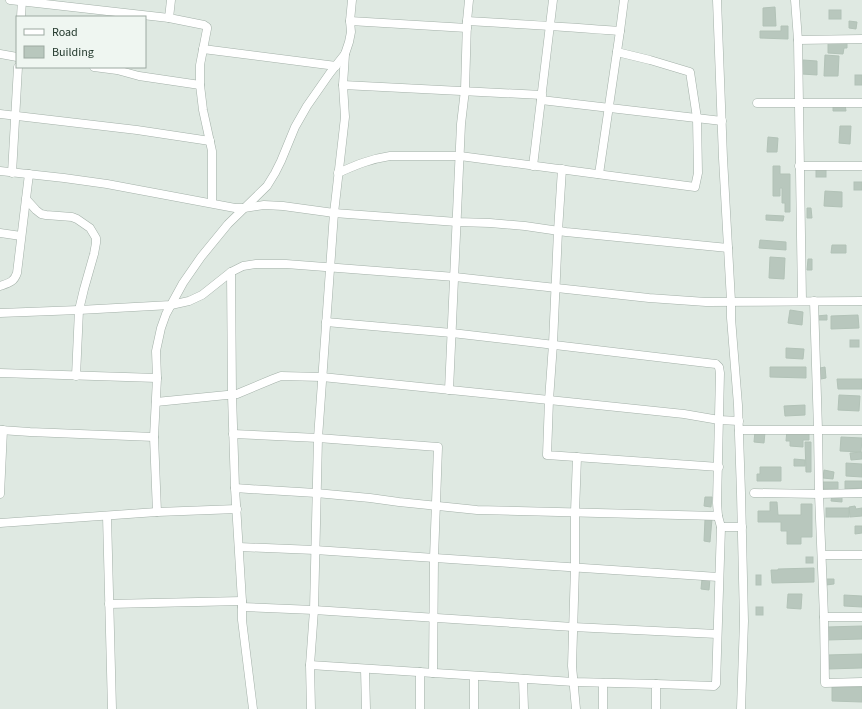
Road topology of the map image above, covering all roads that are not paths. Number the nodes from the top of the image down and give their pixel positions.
1 (10, 0) edge
2 (22, 0) edge
3 (171, 0) edge
4 (346, 0) edge
5 (352, 0) edge
6 (469, 0) edge
7 (553, 0) edge
8 (624, 0) edge
9 (717, 0) edge
10 (795, 0) edge
11 (21, 16) edge
12 (169, 18) junction
13 (350, 22) junction
14 (467, 24) junction
15 (550, 26) junction
16 (620, 31) junction
17 (862, 39) edge
18 (798, 40) junction
19 (203, 49) junction
20 (617, 52) junction
21 (0, 54) edge
22 (345, 54) junction
23 (16, 57) edge
24 (336, 66) junction
25 (18, 68) edge
26 (102, 68) edge
27 (200, 85) junction
28 (343, 85) junction
29 (465, 90) junction
30 (541, 97) junction
31 (757, 103) dead end
32 (798, 103) junction
33 (862, 103) edge
34 (609, 108) junction
35 (0, 114) edge
36 (15, 116) junction
37 (697, 118) junction
38 (722, 121) junction
39 (210, 141) junction
40 (460, 156) junction
41 (533, 166) junction
42 (799, 166) junction
43 (862, 166) edge
44 (562, 169) junction
45 (0, 171) edge
46 (12, 173) junction
47 (338, 173) junction
48 (29, 174) junction
49 (599, 174) junction
50 (26, 199) junction
51 (212, 203) junction
52 (244, 208) junction
53 (334, 213) junction
54 (457, 222) junction
55 (558, 231) junction
56 (0, 233) edge
57 (22, 236) junction
58 (728, 248) junction
59 (330, 268) junction
60 (231, 272) junction
61 (454, 277) junction
62 (0, 286) edge
63 (556, 289) junction
64 (731, 301) junction
65 (802, 301) junction
66 (814, 301) junction
67 (862, 301) edge
68 (170, 305) junction
69 (79, 310) junction
70 (0, 313) edge
71 (326, 322) junction
72 (452, 333) junction
73 (553, 344) junction
74 (0, 373) edge
75 (76, 376) junction
76 (158, 378) junction
77 (322, 378) junction
78 (449, 390) junction
79 (232, 395) junction
80 (549, 400) junction
81 (156, 402) junction
82 (718, 420) junction
83 (739, 426) junction
84 (1, 430) edge
85 (818, 430) junction
86 (862, 430) edge
87 (233, 434) junction
88 (154, 437) junction
89 (318, 438) junction
90 (578, 457) junction
91 (718, 467) junction
92 (235, 488) junction
93 (754, 493) dead end
94 (862, 493) edge
95 (0, 494) edge
96 (316, 494) junction
97 (819, 494) junction
98 (436, 506) junction
99 (237, 509) junction
100 (156, 512) junction
101 (574, 512) junction
102 (107, 516) junction
103 (718, 516) junction
104 (0, 524) edge
105 (720, 527) junction
106 (742, 527) junction
107 (239, 548) junction
108 (315, 550) junction
109 (822, 555) junction
110 (862, 555) edge
111 (434, 558) junction
112 (575, 567) junction
113 (718, 577) junction
114 (109, 604) junction
115 (242, 604) junction
116 (314, 610) junction
117 (824, 617) junction
118 (862, 617) edge
119 (433, 618) junction
120 (573, 627) junction
121 (717, 634) junction
122 (310, 665) junction
123 (365, 669) junction
124 (420, 672) junction
125 (433, 673) junction
126 (474, 676) junction
127 (523, 679) junction
128 (574, 682) junction
129 (862, 682) edge
130 (604, 683) junction
131 (656, 684) junction
132 (112, 709) edge
133 (253, 709) edge
134 (311, 709) edge
135 (366, 709) edge
136 (420, 709) edge
137 (474, 709) edge
138 (524, 709) edge
139 (576, 709) edge
140 (603, 709) edge
141 (656, 709) edge
142 (741, 709) edge

1 - 2 street
2 - 11 street
2 - 12 street
3 - 12 street
4 - 5 street
5 - 13 street
6 - 14 street
7 - 15 street
8 - 16 street
9 - 38 street
10 - 18 street
12 - 19 street
13 - 14 street
13 - 22 street
14 - 15 street
14 - 29 street
15 - 16 street
15 - 30 street
16 - 20 street
17 - 18 street
18 - 32 street
19 - 24 street
19 - 27 street
20 - 34 street
20 - 37 street
21 - 23 street
22 - 24 street
22 - 28 street
24 - 52 street
25 - 36 street
26 - 27 street
27 - 39 street
28 - 29 street
28 - 47 street
29 - 30 street
29 - 40 street
30 - 34 street
30 - 41 street
31 - 32 street
32 - 33 street
32 - 42 street
34 - 37 street
34 - 49 street
35 - 36 street
36 - 39 street
36 - 46 street
37 - 38 street
37 - 49 street
38 - 58 street
39 - 51 street
40 - 41 street
40 - 47 street
40 - 54 street
41 - 44 street
42 - 43 street
42 - 65 street
44 - 49 street
44 - 55 street
45 - 46 street
46 - 48 street
47 - 53 street
48 - 50 street
48 - 51 street
50 - 57 street
50 - 69 street
51 - 52 street
52 - 53 street
52 - 68 street
53 - 54 street
53 - 59 street
54 - 55 street
54 - 61 street
55 - 58 street
55 - 63 street
56 - 57 street
57 - 62 street
58 - 64 street
59 - 60 street
59 - 61 street
59 - 71 street
60 - 68 street
60 - 79 street
61 - 63 street
61 - 72 street
63 - 64 street
63 - 73 street
64 - 65 street
64 - 83 street
65 - 66 street
66 - 67 street
66 - 85 street
68 - 69 street
68 - 76 street
69 - 70 street
69 - 75 street
71 - 72 street
71 - 77 street
72 - 73 street
72 - 78 street
73 - 80 street
73 - 82 street
74 - 75 street
75 - 76 street
76 - 81 street
77 - 78 street
77 - 79 street
77 - 89 street
78 - 80 street
79 - 81 street
79 - 87 street
80 - 82 street
80 - 90 street
81 - 88 street
82 - 83 street
82 - 91 street
83 - 85 street
83 - 106 street
84 - 88 street
84 - 95 street
85 - 86 street
85 - 97 street
87 - 89 street
87 - 92 street
88 - 100 street
89 - 96 street
89 - 98 street
90 - 91 street
90 - 101 street
91 - 103 street
92 - 96 street
92 - 99 street
93 - 97 street
94 - 97 street
96 - 98 street
96 - 108 street
97 - 109 street
98 - 101 street
98 - 111 street
99 - 100 street
99 - 107 street
100 - 102 street
101 - 103 street
101 - 112 street
102 - 104 street
102 - 114 street
103 - 105 street
105 - 106 street
105 - 113 street
106 - 142 street
107 - 108 street
107 - 115 street
108 - 111 street
108 - 116 street
109 - 110 street
109 - 117 street
111 - 112 street
111 - 119 street
112 - 113 street
112 - 120 street
113 - 121 street
114 - 115 street
114 - 132 street
115 - 116 street
115 - 133 street
116 - 119 street
116 - 122 street
117 - 118 street
117 - 129 street
119 - 120 street
119 - 125 street
120 - 121 street
120 - 128 street
121 - 131 street
122 - 123 street
122 - 134 street
123 - 124 street
123 - 135 street
124 - 125 street
124 - 136 street
125 - 126 street
126 - 127 street
126 - 137 street
127 - 128 street
127 - 138 street
128 - 130 street
128 - 139 street
130 - 131 street
130 - 140 street
131 - 141 street

